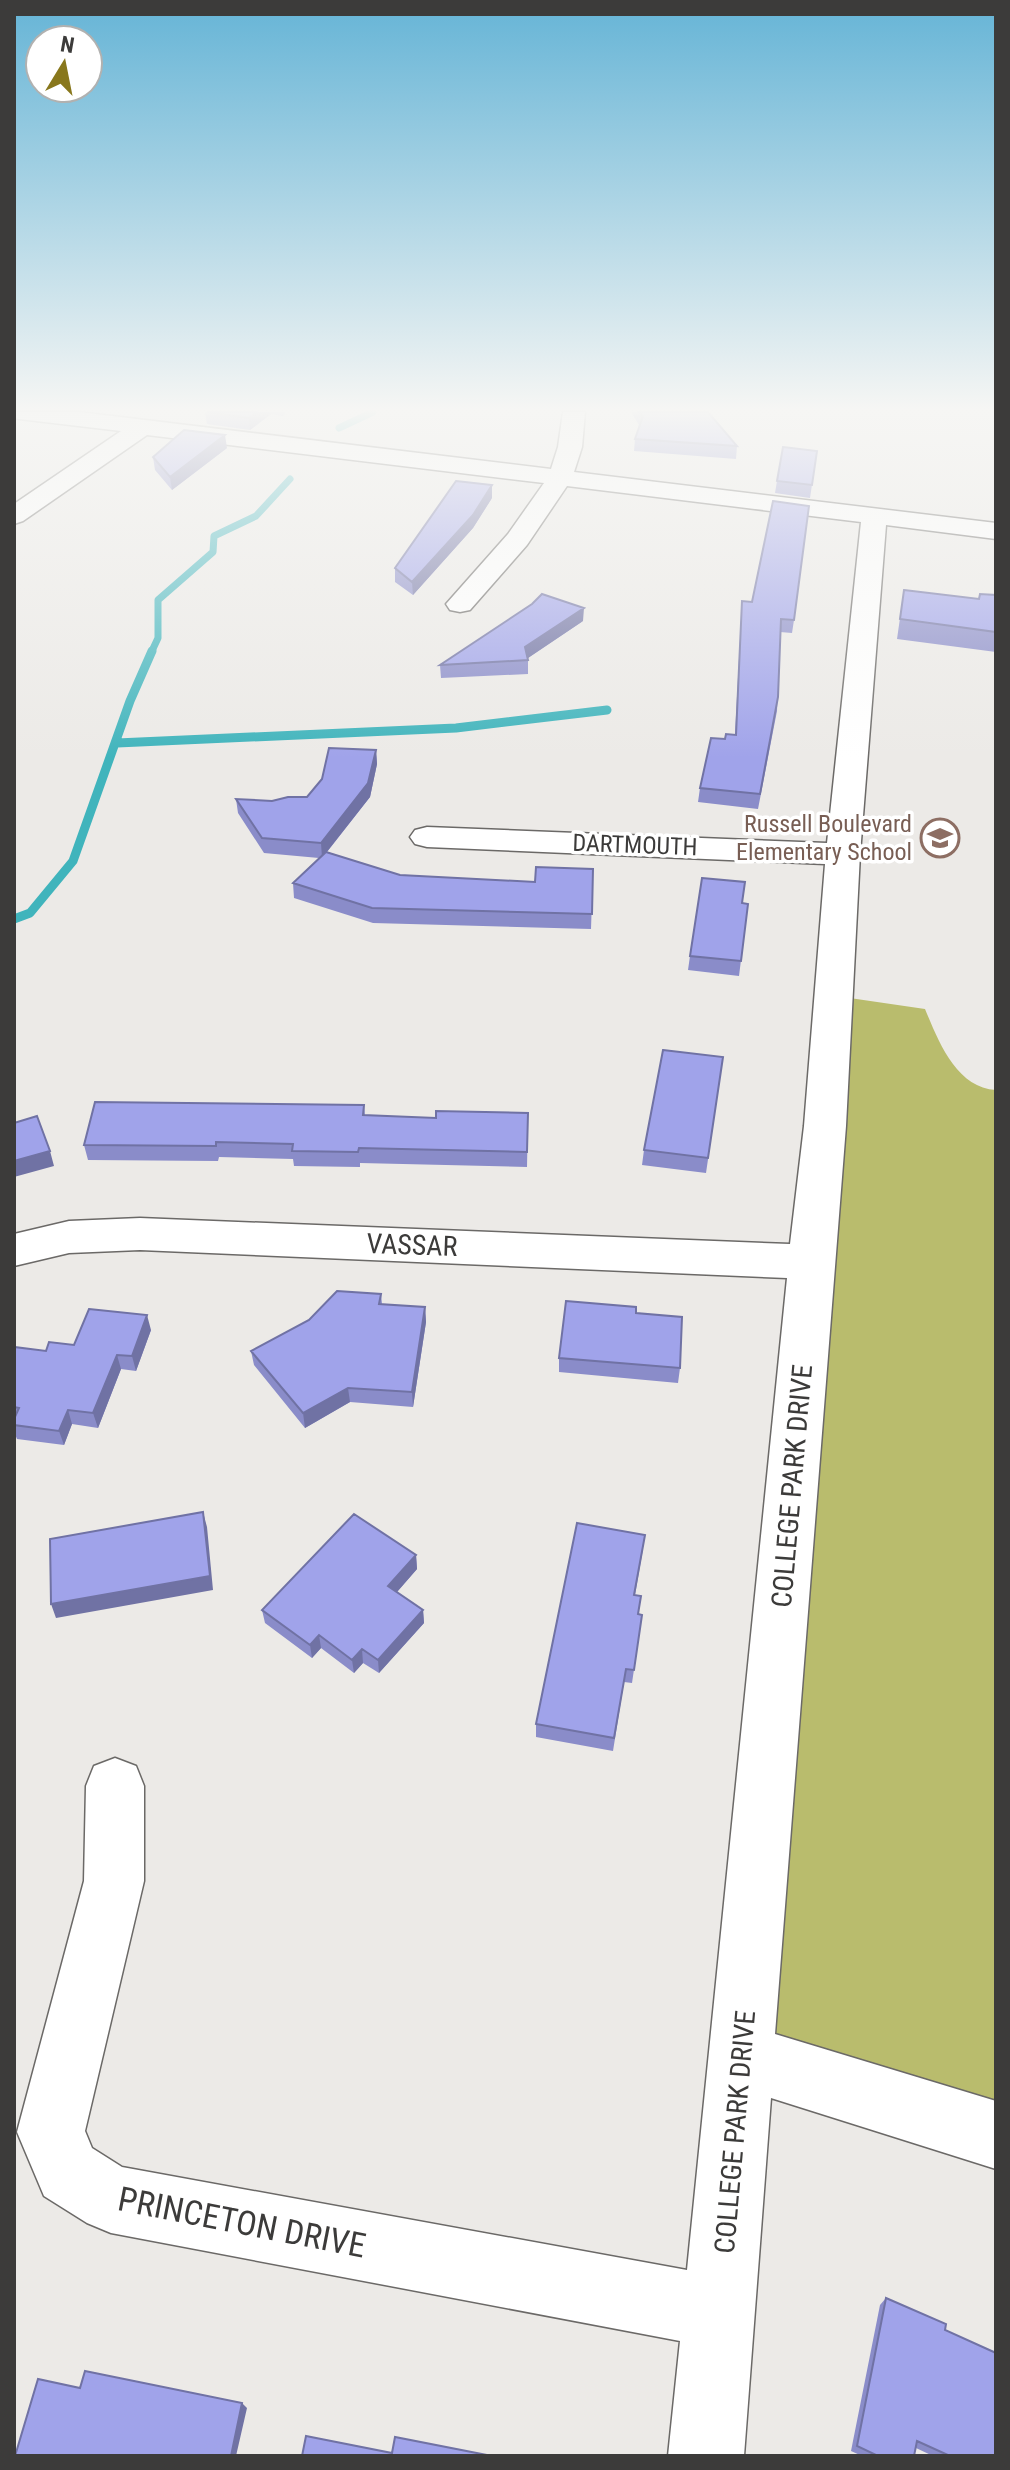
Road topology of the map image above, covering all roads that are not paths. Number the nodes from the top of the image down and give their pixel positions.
1 (526, 527) edge
2 (873, 527) edge
3 (963, 527) edge
4 (996, 531) edge
5 (460, 604) dead end
6 (427, 837) dead end
7 (843, 854) junction
8 (14, 1250) edge
9 (812, 1262) junction
10 (115, 1786) dead end
11 (743, 2057) junction
12 (996, 2135) edge
13 (718, 2312) junction
14 (706, 2456) edge

1 - 5 street
2 - 7 street, COLLEGE PARK DRIVE
3 - 4 street
6 - 7 street, DARTMOUTH
7 - 9 street, COLLEGE PARK DRIVE
8 - 9 street, VASSAR
9 - 11 street, COLLEGE PARK DRIVE
10 - 13 street, PRINCETON DRIVE
11 - 12 street
11 - 13 street, COLLEGE PARK DRIVE
13 - 14 street, COLLEGE PARK DRIVE

